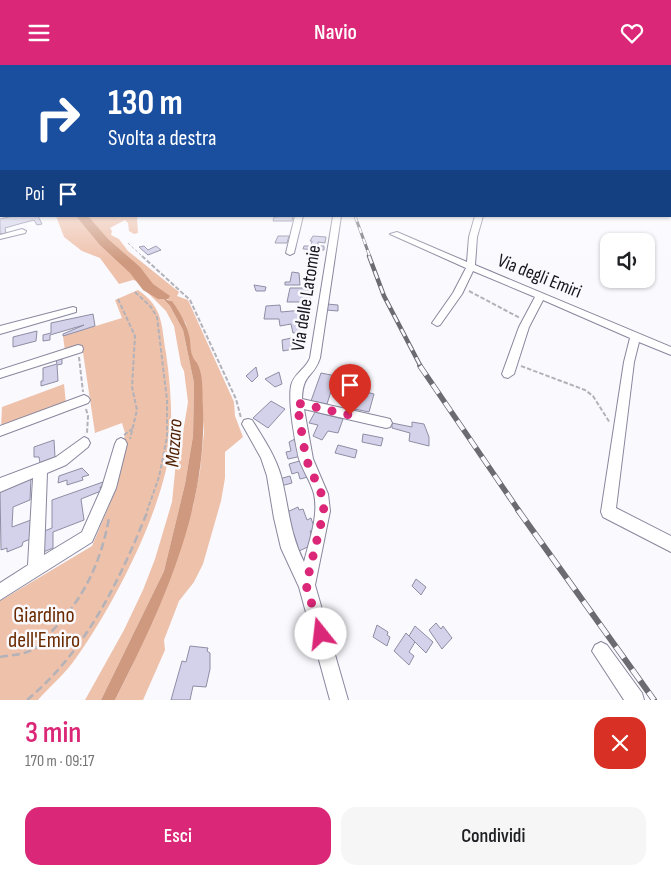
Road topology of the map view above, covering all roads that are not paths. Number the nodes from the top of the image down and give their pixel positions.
1 (299, 217) edge
2 (336, 217) edge
3 (479, 217) edge
4 (22, 231) dead end
5 (394, 233) dead end
6 (0, 237) edge
7 (290, 253) dead end
8 (471, 266) junction
9 (541, 295) junction
10 (73, 310) dead end
11 (437, 323) dead end
12 (0, 330) edge
13 (636, 335) junction
14 (78, 349) dead end
15 (671, 351) edge
16 (0, 374) edge
17 (508, 374) dead end
18 (84, 400) dead end
19 (297, 403) junction
20 (386, 423) dead end
21 (248, 424) road end
22 (0, 431) edge
23 (84, 443) dead end
24 (121, 444) dead end
25 (40, 469) junction
26 (0, 485) edge
27 (671, 544) edge
28 (36, 569) junction
29 (306, 585) junction
30 (0, 592) edge
31 (601, 651) dead end
32 (339, 700) edge
33 (635, 700) edge

1 - 7 street
2 - 19 street, Via delle Latomie
3 - 8 street
4 - 6 street
5 - 8 street, Via degli Emiri
8 - 9 street, Via degli Emiri
8 - 11 street
9 - 13 street, Via degli Emiri
9 - 17 street
10 - 12 street
13 - 15 street, Via degli Emiri
13 - 27 street
14 - 16 street
18 - 22 street
19 - 20 street
19 - 29 street, Via delle Latomie
21 - 29 street
23 - 25 street
24 - 28 street
25 - 26 street
25 - 28 street
28 - 30 street
29 - 32 street, Via delle Latomie
31 - 33 street

